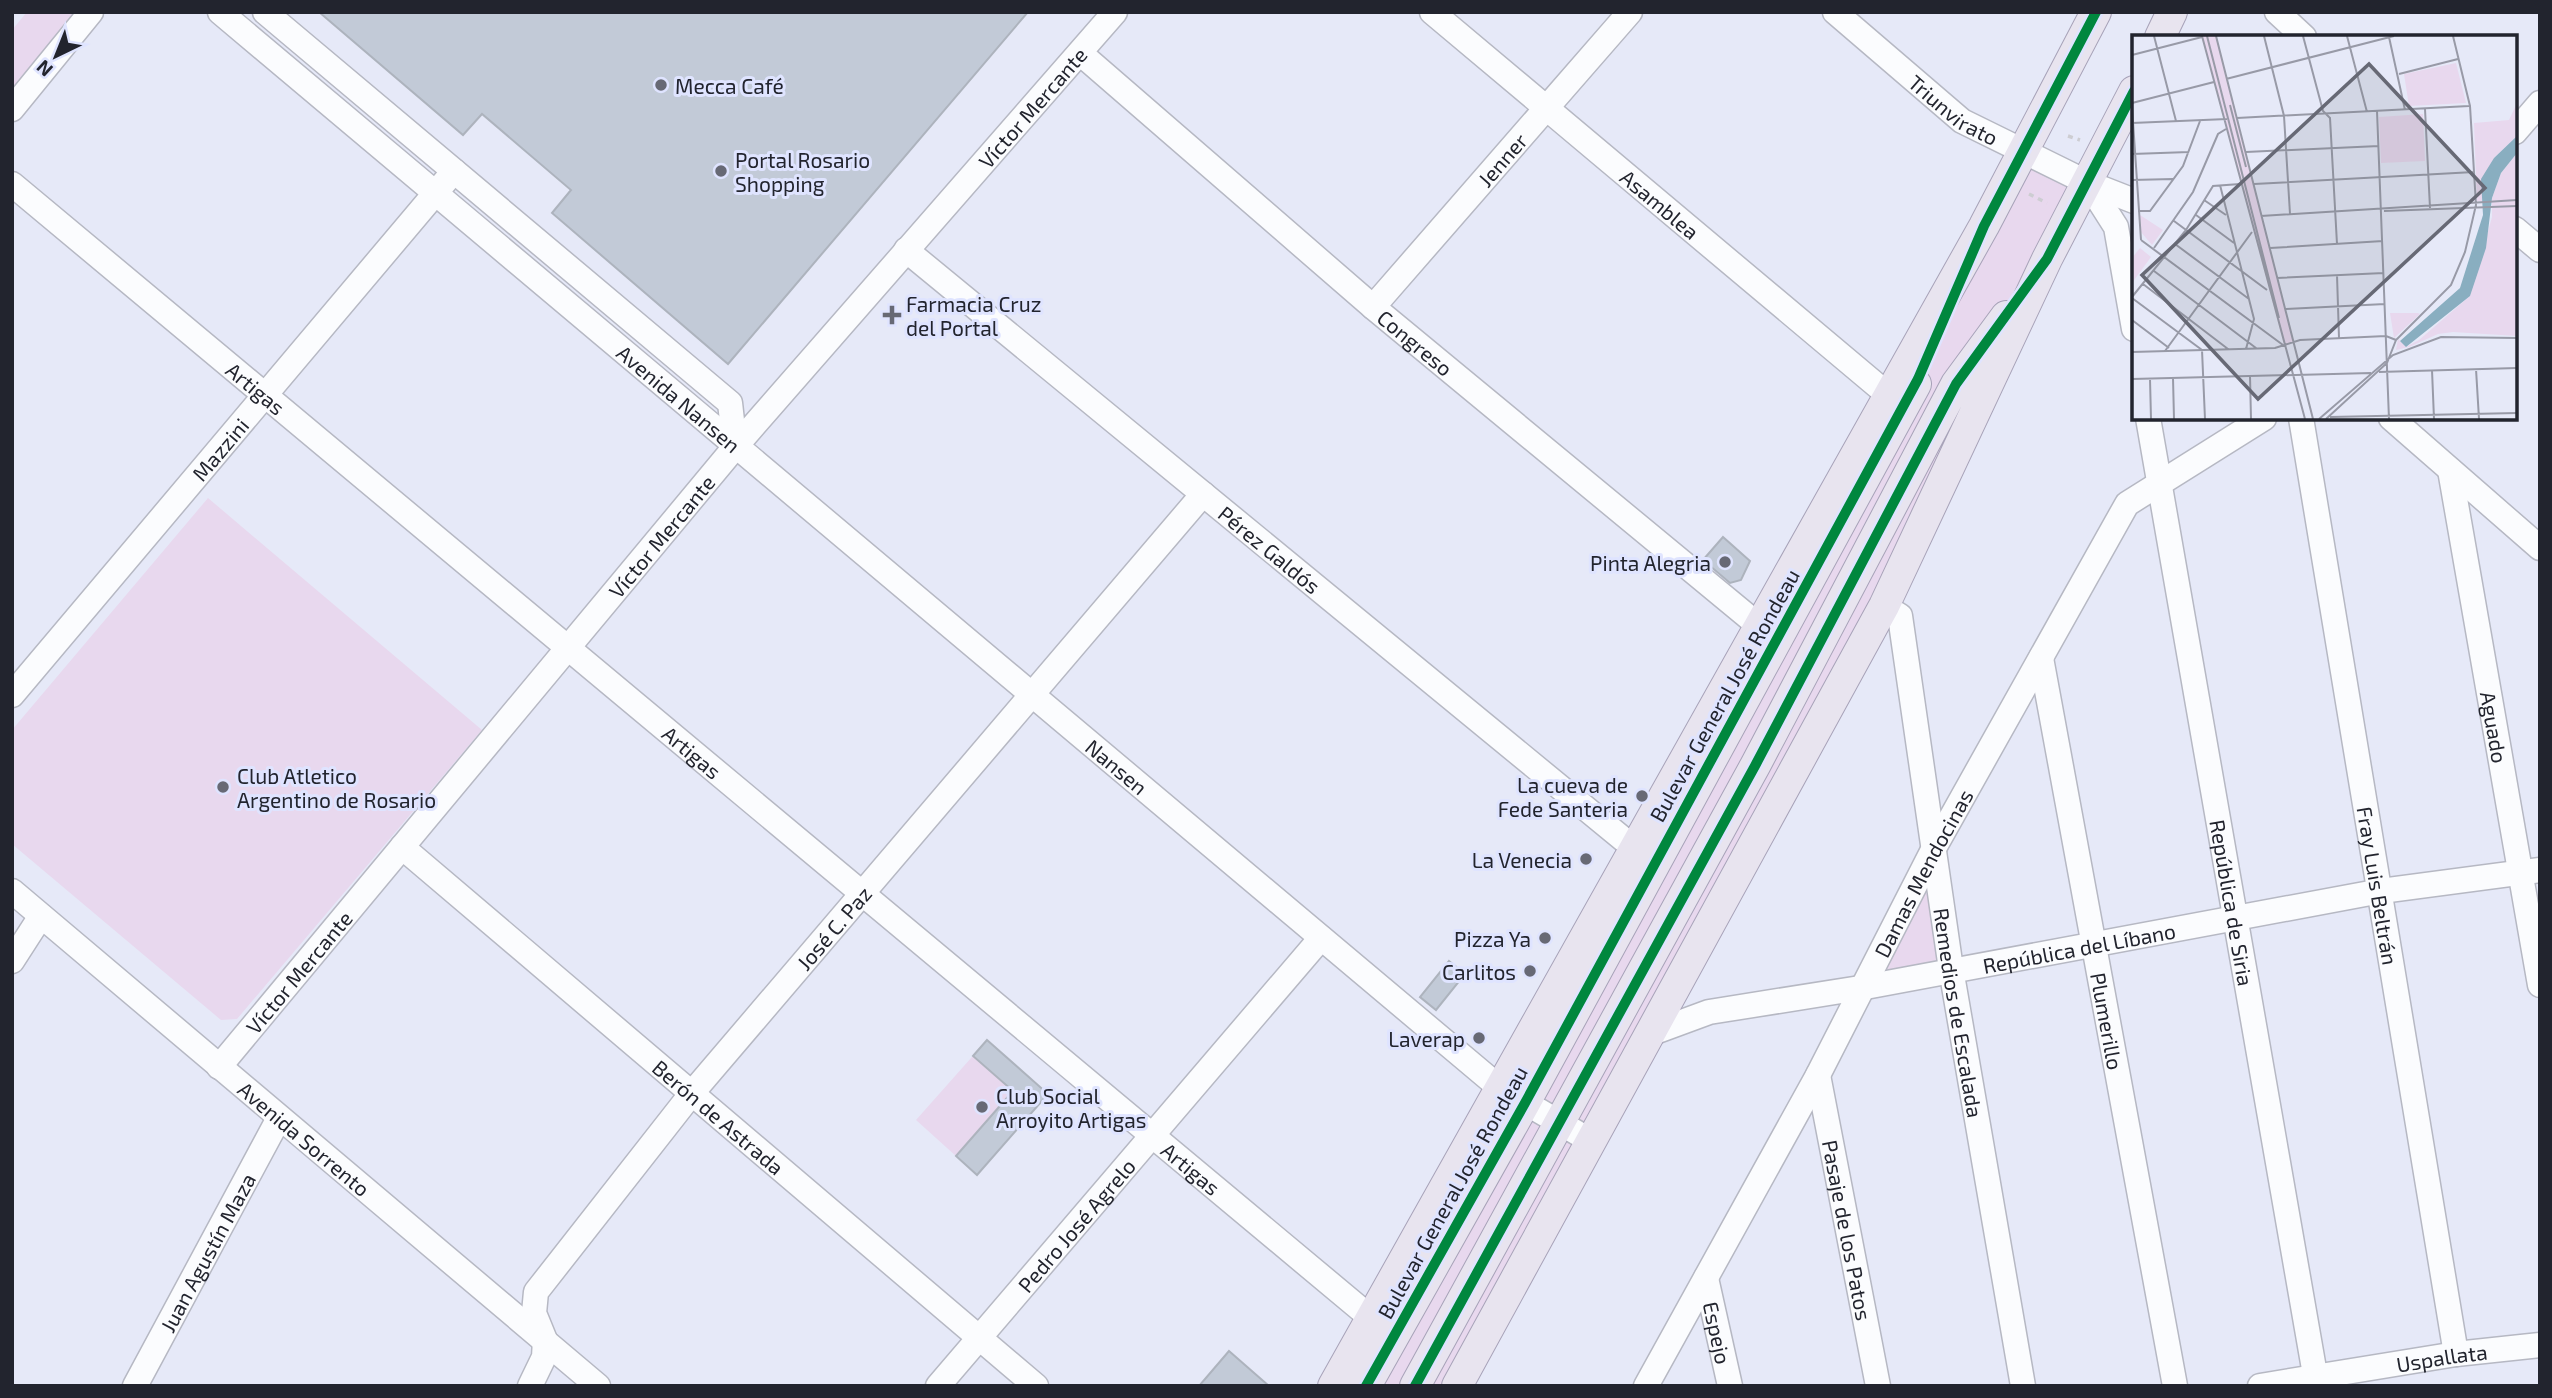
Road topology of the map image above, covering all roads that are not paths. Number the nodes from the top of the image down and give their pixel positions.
1 (91, 12) edge
2 (220, 12) edge
3 (265, 12) edge
4 (1115, 12) edge
5 (1432, 12) edge
6 (1630, 12) edge
7 (1835, 12) edge
8 (2096, 12) edge
9 (2172, 12) edge
10 (2277, 12) edge
11 (2161, 35) edge
12 (2302, 35) edge
13 (1080, 52) junction
14 (2132, 95) edge
15 (2540, 103) edge
16 (1546, 108) junction
17 (12, 109) edge
18 (2517, 130) edge
19 (2022, 150) junction
20 (454, 171) junction
21 (2088, 183) junction
22 (12, 184) edge
23 (436, 194) junction
24 (2132, 202) edge
25 (2132, 205) edge
26 (1984, 226) junction
27 (2116, 227) junction
28 (2517, 231) edge
29 (906, 250) junction
30 (2540, 250) edge
31 (2047, 259) junction
32 (1373, 307) junction
33 (2132, 318) edge
34 (1887, 394) junction
35 (266, 396) junction
36 (2148, 420) edge
37 (2261, 420) edge
38 (2301, 420) edge
39 (2393, 420) edge
40 (735, 447) junction
41 (2451, 470) junction
42 (2159, 484) junction
43 (1203, 494) junction
44 (2540, 548) edge
45 (1884, 606) junction
46 (1758, 625) junction
47 (568, 648) junction
48 (2041, 658) junction
49 (12, 695) edge
50 (1032, 695) junction
51 (1832, 701) junction
52 (1756, 764) junction
53 (1684, 808) junction
54 (402, 847) junction
55 (1634, 848) junction
56 (1933, 850) junction
57 (2531, 872) edge
58 (12, 891) edge
59 (2381, 891) junction
60 (1609, 892) junction
61 (862, 894) junction
62 (41, 916) junction
63 (2234, 918) junction
64 (1321, 938) junction
65 (2093, 944) junction
66 (12, 961) edge
67 (1951, 969) junction
68 (2540, 985) edge
69 (1860, 988) junction
70 (1636, 1058) junction
71 (219, 1067) junction
72 (1818, 1075) junction
73 (1500, 1088) junction
74 (692, 1093) junction
75 (1525, 1103) junction
76 (279, 1118) junction
77 (1561, 1123) junction
78 (1152, 1136) junction
79 (1591, 1141) junction
80 (1706, 1278) junction
81 (1371, 1318) junction
82 (978, 1336) junction
83 (545, 1340) junction
84 (2540, 1345) edge
85 (2456, 1354) junction
86 (2316, 1382) edge
87 (135, 1386) edge
88 (530, 1386) edge
89 (598, 1386) edge
90 (938, 1386) edge
91 (1036, 1386) edge
92 (1334, 1386) edge
93 (1366, 1386) edge
94 (1415, 1386) edge
95 (1457, 1386) edge
96 (1646, 1386) edge
97 (1730, 1386) edge
98 (1878, 1386) edge
99 (2023, 1386) edge
100 (2175, 1386) edge
101 (2260, 1386) edge

1 - 17 street
2 - 23 street, Avenida Nansen
3 - 20 street, Avenida Nansen
4 - 13 street, Víctor Mercante
5 - 16 street, Asamblea
6 - 16 street, Jenner
7 - 19 street, Triunvirato
8 - 19 main road, Bulevar General José Rondeau
9 - 11 main road
10 - 12 street
13 - 29 street, Víctor Mercante
13 - 32 street, Congreso
14 - 21 main road
15 - 18 street
16 - 32 street, Jenner
16 - 34 street, Asamblea
19 - 21 street, Triunvirato
19 - 26 main road, Bulevar General José Rondeau
20 - 23 street, Mazzini
20 - 40 street, Avenida Nansen
21 - 24 street, Triunvirato
21 - 27 street
21 - 31 main road
22 - 35 street, Artigas
23 - 35 street, Mazzini
23 - 40 street, Avenida Nansen
25 - 27 street
26 - 34 main road, Bulevar General José Rondeau
26 - 53 main road, Bulevar General José Rondeau
27 - 33 street
28 - 30 street
29 - 40 street, Víctor Mercante
29 - 43 street, Pérez Galdós
31 - 45 main road
31 - 52 main road
32 - 46 street, Congreso
34 - 46 main road, Bulevar General José Rondeau
35 - 47 street, Artigas
35 - 49 street, Mazzini
36 - 42 street, República de Siria
37 - 42 street, Damas Mendocinas
38 - 59 street, Fray Luis Beltrán
39 - 41 street
40 - 47 street, Víctor Mercante
40 - 50 street, Nansen
41 - 44 street
41 - 57 street, Aguado
42 - 48 street, Damas Mendocinas
42 - 63 street, República de Siria
43 - 50 street, José C. Paz
43 - 55 street, Pérez Galdós
45 - 51 main road
45 - 56 street, Remedios de Escalada
46 - 55 main road, Bulevar General José Rondeau
47 - 54 street, Víctor Mercante
47 - 61 street, Artigas
48 - 56 street, Damas Mendocinas
48 - 65 street, Plumerillo
50 - 61 street, José C. Paz
50 - 64 street, Nansen
51 - 52 main road
51 - 70 main road
52 - 77 main road
53 - 60 main road
53 - 75 main road, Bulevar General José Rondeau
54 - 71 street, Víctor Mercante
54 - 74 street, Berón de Astrada
55 - 60 main road, Bulevar General José Rondeau
56 - 67 street, Remedios de Escalada
56 - 69 street, Damas Mendocinas
57 - 59 street, República del Líbano
57 - 68 street, Aguado
58 - 62 street, Avenida Sorrento
59 - 63 street, República del Líbano
59 - 85 street, Fray Luis Beltrán
60 - 73 main road, Bulevar General José Rondeau
61 - 74 street, José C. Paz
61 - 78 street, Artigas
62 - 66 street
62 - 71 street, Avenida Sorrento
63 - 65 street, República del Líbano
63 - 86 street, República de Siria
64 - 73 street, Nansen
64 - 78 street, Pedro José Agrelo
65 - 67 street, República del Líbano
65 - 100 street, Plumerillo
67 - 69 street, República del Líbano
67 - 99 street, Remedios de Escalada
69 - 70 street, República del Líbano
69 - 72 street, Damas Mendocinas
70 - 79 main road
71 - 76 street, Avenida Sorrento
72 - 80 street, Damas Mendocinas
72 - 98 street, Pasaje de los Patos
73 - 75 street
73 - 81 main road, Bulevar General José Rondeau
74 - 82 street, Berón de Astrada
74 - 83 street, José C. Paz
75 - 77 street
75 - 93 main road, Bulevar General José Rondeau
76 - 83 street, Avenida Sorrento
76 - 87 street, Juan Agustín Maza
77 - 79 street
77 - 94 main road
78 - 81 street, Artigas
78 - 82 street, Pedro José Agrelo
79 - 95 main road
80 - 96 street, Damas Mendocinas
80 - 97 street, Espejo
81 - 92 main road, Bulevar General José Rondeau
82 - 90 street, Pedro José Agrelo
82 - 91 street, Berón de Astrada
83 - 88 street
83 - 89 street, Avenida Sorrento
84 - 85 street, Uspallata
85 - 86 street, Uspallata
86 - 101 street, Uspallata

